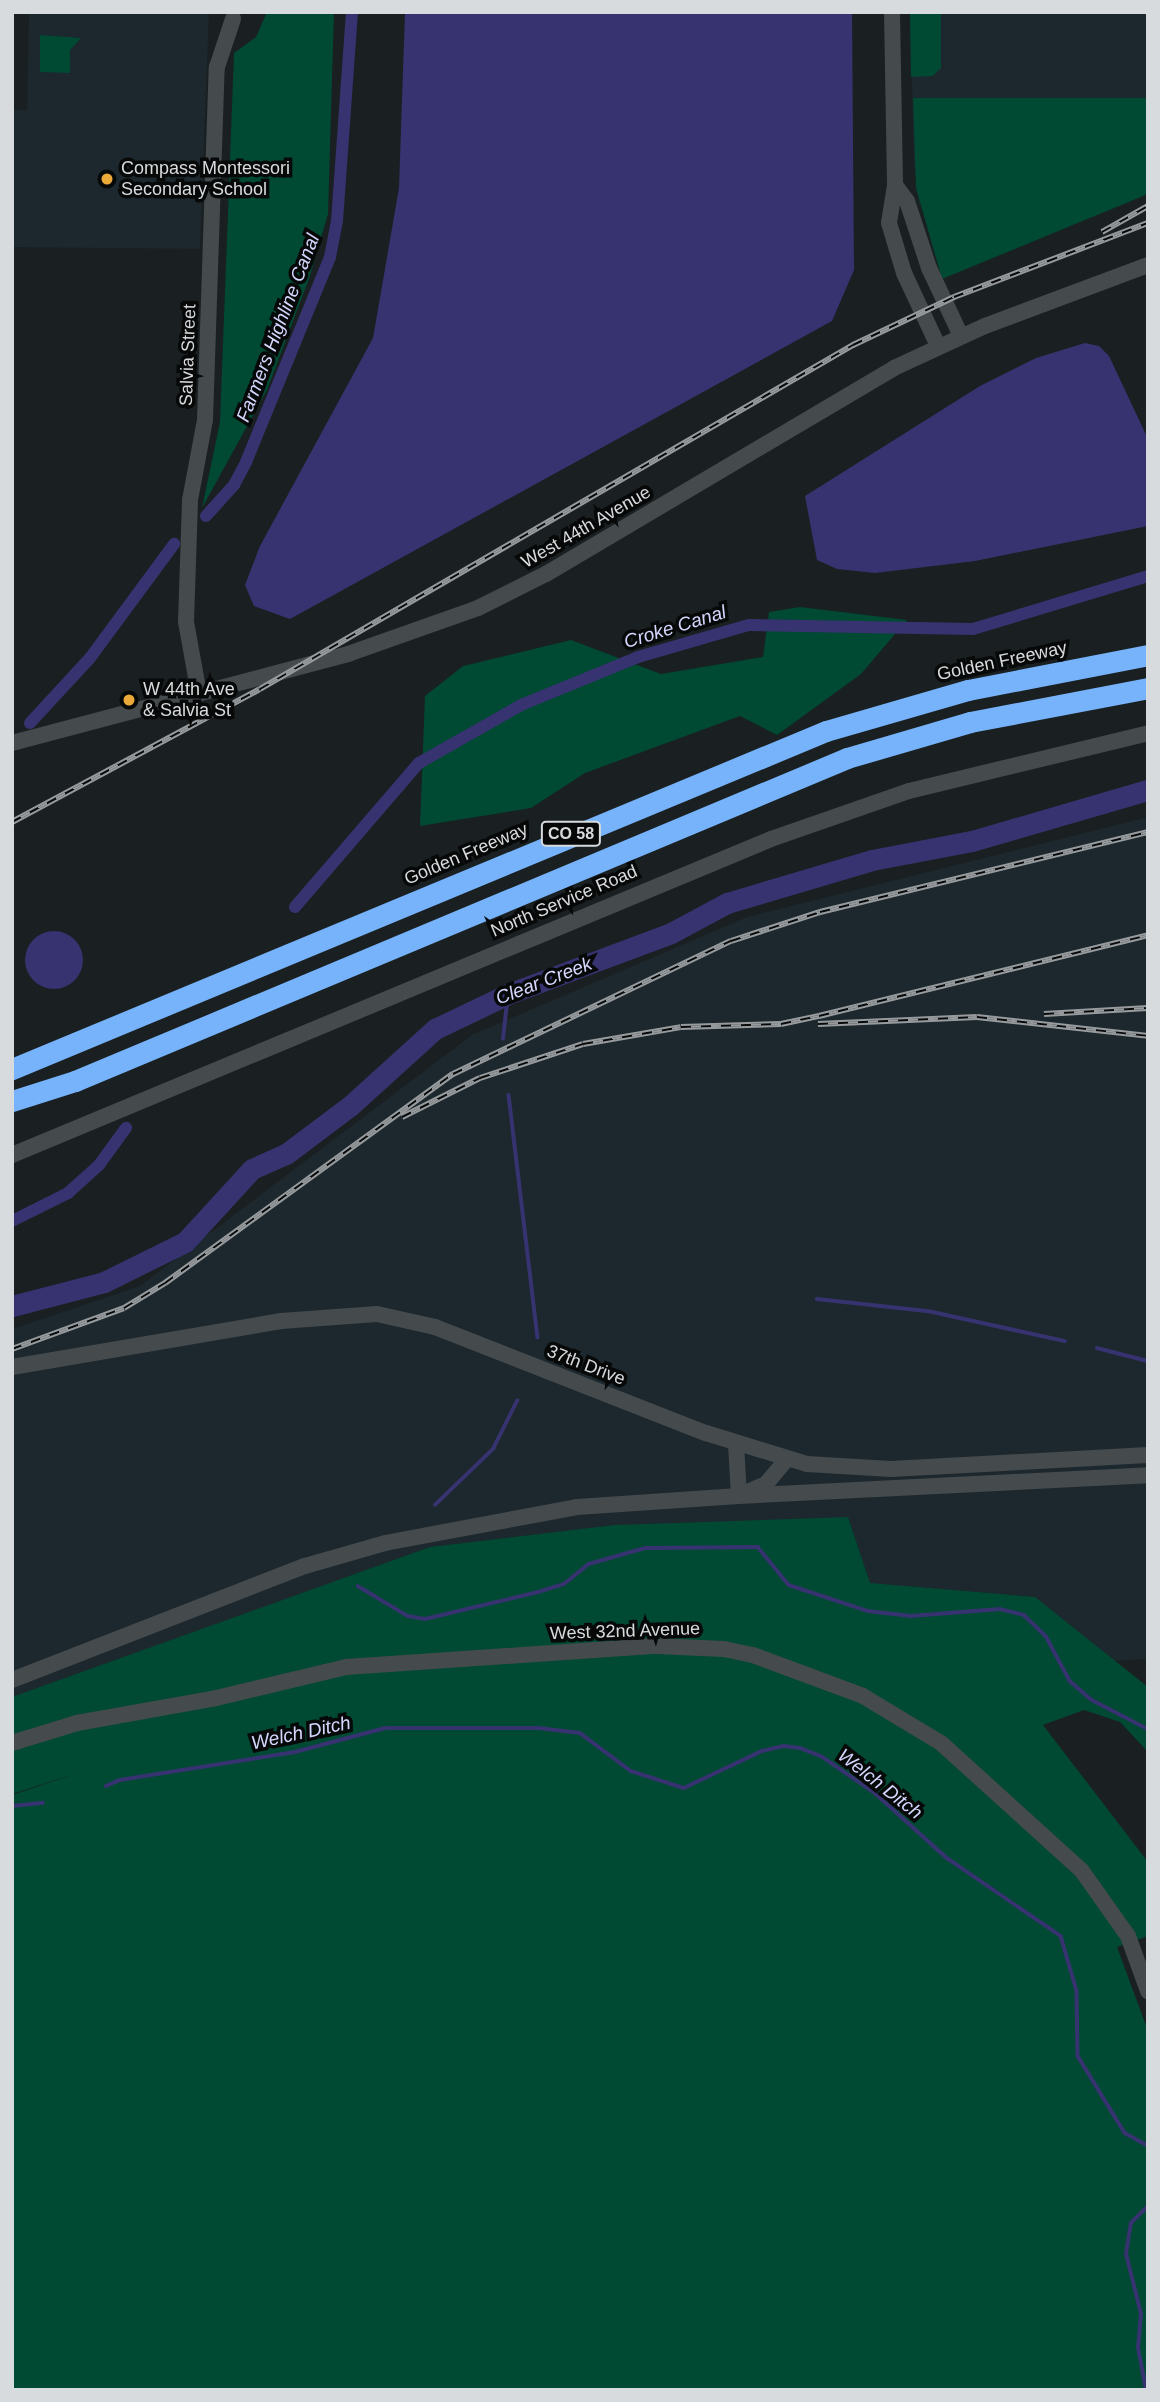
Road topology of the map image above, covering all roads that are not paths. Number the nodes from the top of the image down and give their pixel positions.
1 (892, 12) edge
2 (233, 19) dead end
3 (895, 185) junction
4 (1148, 265) edge
5 (961, 336) junction
6 (938, 346) junction
7 (1148, 655) edge
8 (1148, 688) edge
9 (199, 694) junction
10 (1148, 733) edge
11 (12, 743) edge
12 (12, 1069) edge
13 (12, 1101) edge
14 (12, 1155) edge
15 (12, 1367) edge
16 (736, 1444) junction
17 (1148, 1455) edge
18 (787, 1459) junction
19 (1148, 1475) edge
20 (738, 1496) junction
21 (12, 1681) edge
22 (12, 1743) edge
23 (1148, 1990) edge

1 - 3 street
2 - 9 street, Salvia Street
3 - 5 street
3 - 6 street
4 - 5 street, West 44th Avenue
5 - 6 street, West 44th Avenue
6 - 9 street, West 44th Avenue
7 - 12 highway, Golden Freeway / CO 58
8 - 13 highway, CO 58
9 - 11 street, West 44th Avenue
10 - 14 street, North Service Road
15 - 16 street, 37th Drive
16 - 18 street, 37th Drive
16 - 20 street
17 - 18 street, 37th Drive
18 - 20 street
19 - 20 street
20 - 21 street
22 - 23 street, West 32nd Avenue

